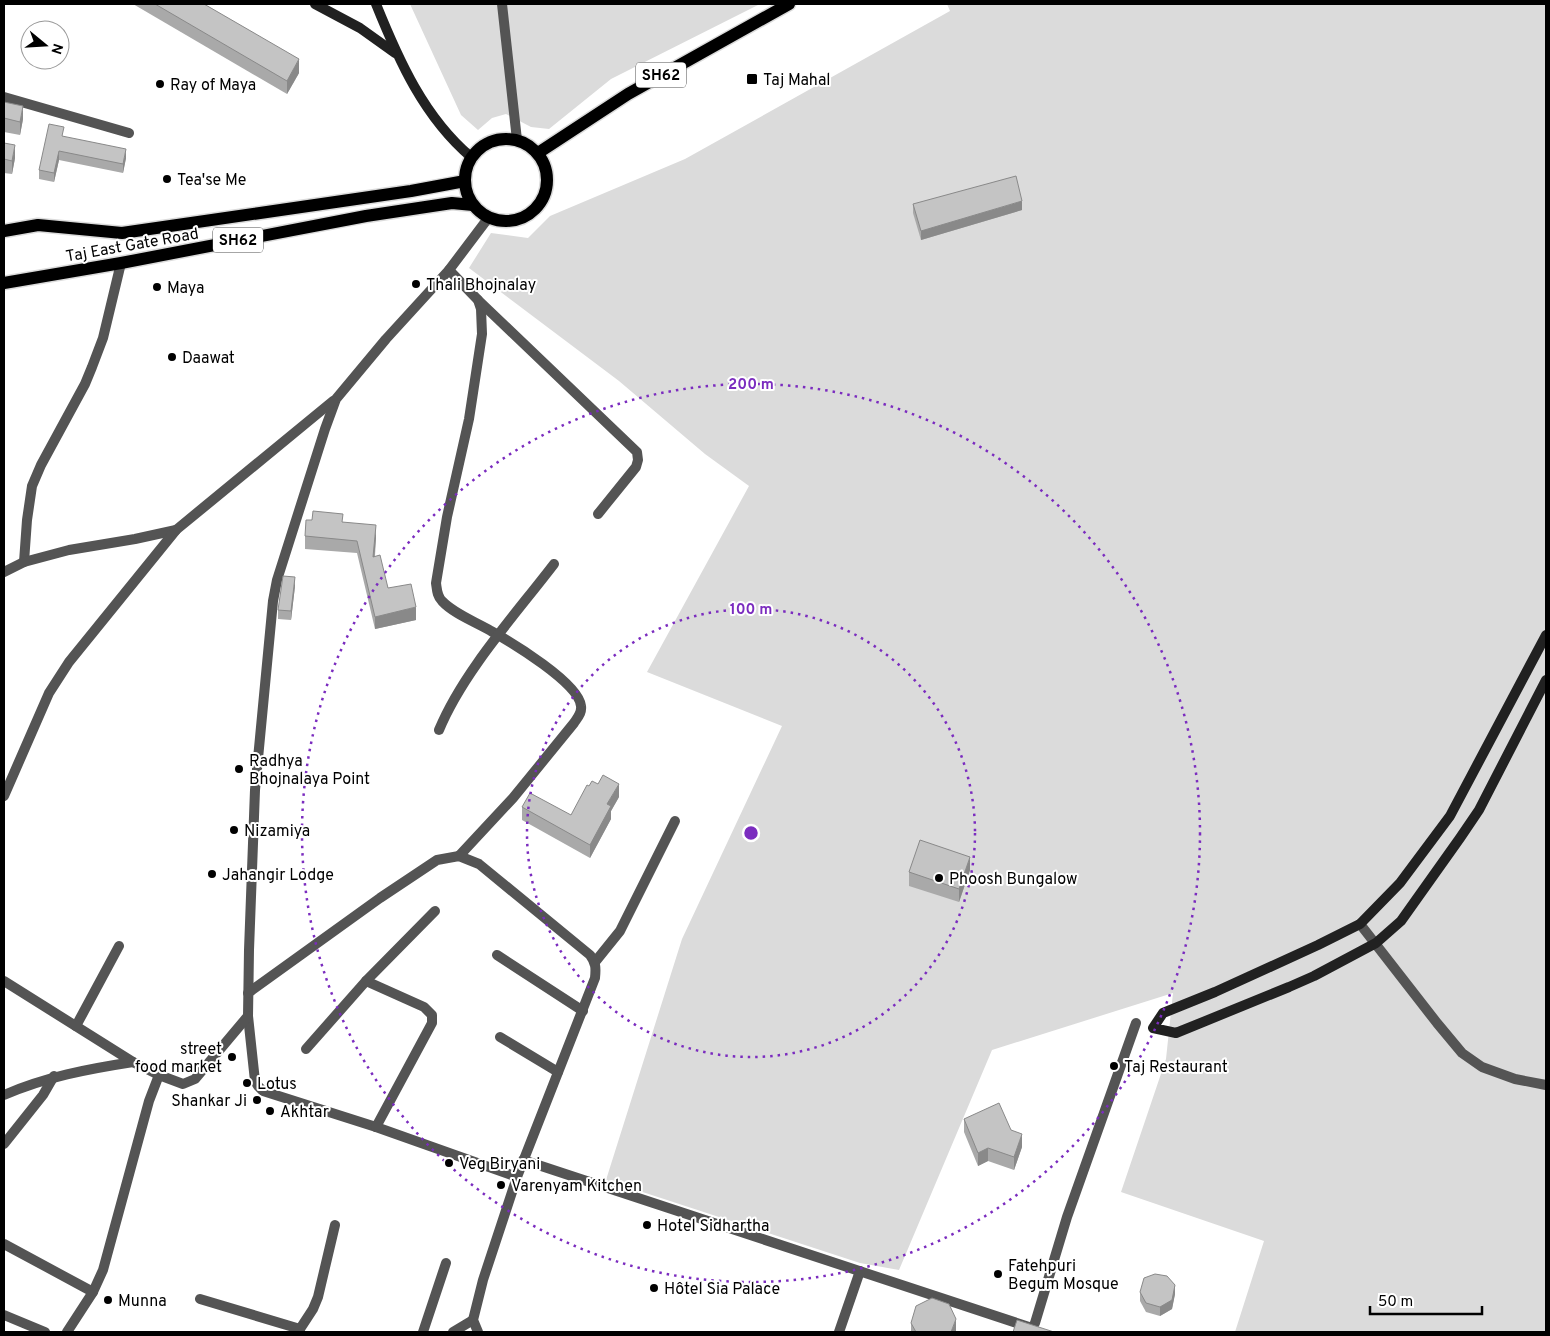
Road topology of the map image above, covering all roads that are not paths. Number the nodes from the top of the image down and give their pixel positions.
1 (314, 4) edge
2 (376, 4) edge
3 (502, 4) edge
4 (789, 4) edge
5 (396, 53) junction
6 (4, 97) edge
7 (129, 132) dead end
8 (517, 140) junction
9 (538, 153) junction
10 (471, 157) junction
11 (465, 182) junction
12 (473, 204) junction
13 (488, 217) junction
14 (4, 231) edge
15 (121, 263) junction
16 (449, 270) junction
17 (4, 283) edge
18 (478, 300) junction
19 (336, 399) junction
20 (598, 514) dead end
21 (176, 530) junction
22 (24, 562) junction
23 (554, 564) dead end
24 (4, 572) edge
25 (499, 635) junction
26 (1546, 635) edge
27 (1546, 680) edge
28 (439, 730) dead end
29 (4, 796) edge
30 (675, 821) dead end
31 (458, 856) junction
32 (434, 910) dead end
33 (1360, 924) junction
34 (1376, 943) junction
35 (119, 946) dead end
36 (497, 955) dead end
37 (595, 962) junction
38 (4, 980) edge
39 (366, 981) junction
40 (248, 993) junction
41 (583, 1011) junction
42 (248, 1016) junction
43 (1136, 1023) dead end
44 (76, 1026) junction
45 (500, 1037) dead end
46 (306, 1049) dead end
47 (133, 1062) junction
48 (558, 1072) junction
49 (159, 1075) junction
50 (54, 1076) junction
51 (1546, 1085) edge
52 (4, 1095) edge
53 (376, 1127) junction
54 (4, 1144) edge
55 (523, 1160) junction
56 (517, 1178) junction
57 (335, 1225) dead end
58 (4, 1244) edge
59 (446, 1263) dead end
60 (860, 1271) junction
61 (93, 1292) junction
62 (200, 1298) dead end
63 (4, 1315) edge
64 (473, 1320) junction
65 (299, 1331) edge
66 (45, 1332) edge
67 (67, 1332) edge
68 (423, 1332) edge
69 (452, 1332) edge
70 (478, 1332) edge
71 (839, 1332) edge

1 - 5 street
2 - 5 street
3 - 8 street
4 - 9 main road, SH62
5 - 10 street
6 - 7 street
8 - 9 main road
8 - 10 main road
9 - 13 main road
10 - 11 main road
11 - 12 main road
11 - 14 main road, SH62
12 - 13 main road
12 - 15 main road, Taj East Gate Road / SH62
13 - 16 street
15 - 17 main road, Taj East Gate Road / SH62
15 - 22 street
16 - 18 street
16 - 19 street
18 - 20 street
18 - 25 street
19 - 21 street
19 - 40 street
21 - 22 street
21 - 29 street
22 - 24 street
23 - 25 street
25 - 28 street
25 - 31 street
26 - 33 street
27 - 34 street
30 - 37 street
31 - 37 street
31 - 40 street
32 - 39 street
33 - 34 street
33 - 34 street
34 - 51 street
35 - 44 street
36 - 41 street
37 - 41 street
38 - 44 street
39 - 46 street
39 - 53 street
40 - 42 street
41 - 48 street
42 - 49 street
42 - 53 street
43 - 60 street
44 - 47 street
45 - 48 street
47 - 49 street
47 - 50 street
48 - 55 street
49 - 61 street
50 - 52 street
50 - 54 street
53 - 56 street
55 - 56 street
55 - 60 street
56 - 64 street
57 - 65 street
58 - 61 street
59 - 68 street
60 - 71 street
61 - 67 street
62 - 65 street
63 - 66 street
64 - 69 street
64 - 70 street

